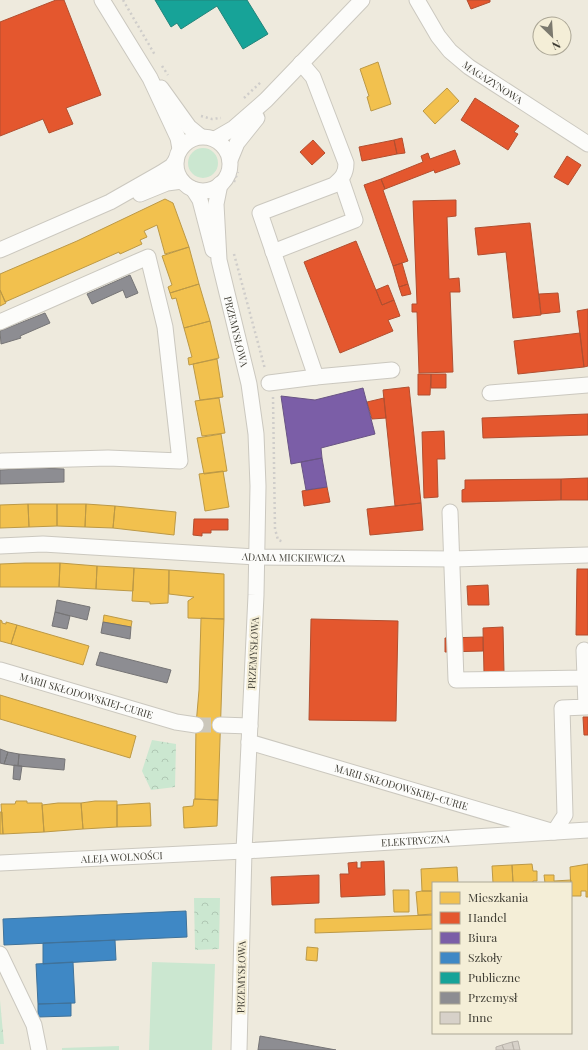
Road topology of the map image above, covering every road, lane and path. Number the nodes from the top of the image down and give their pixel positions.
1 (102, 0) edge
2 (123, 0) edge
3 (362, 0) edge
4 (417, 0) edge
5 (157, 59) dead end
6 (301, 63) junction
7 (161, 65) dead end
8 (170, 77) dead end
9 (150, 78) junction
10 (276, 91) junction
11 (197, 113) dead end
12 (234, 128) junction
13 (208, 138) junction
14 (588, 144) edge
15 (178, 154) junction
16 (234, 165) junction
17 (341, 179) junction
18 (188, 185) junction
19 (226, 186) junction
20 (110, 202) junction
21 (0, 250) edge
22 (273, 252) junction
23 (219, 260) junction
24 (0, 322) edge
25 (392, 370) dead end
26 (316, 377) junction
27 (269, 383) dead end
28 (588, 385) edge
29 (490, 392) dead end
30 (2, 461) dead end
31 (450, 512) dead end
32 (0, 546) edge
33 (588, 555) edge
34 (257, 557) junction
35 (453, 559) junction
36 (584, 650) dead end
37 (0, 670) edge
38 (585, 678) junction
39 (196, 725) tunnel mouth
40 (220, 725) tunnel mouth
41 (250, 726) junction
42 (249, 742) junction
43 (588, 830) edge
44 (554, 832) junction
45 (244, 851) junction
46 (0, 863) edge
47 (0, 954) edge
48 (39, 1050) edge
49 (239, 1050) edge

1 - 9 street
2 - 5 path
3 - 6 street
4 - 14 street, MAGAZYNOWA
6 - 10 street
6 - 17 street
7 - 8 path
9 - 13 street
9 - 15 street
10 - 12 street
10 - 16 street
11 - 12 path
12 - 13 street
13 - 15 street
13 - 16 street
15 - 18 street
15 - 20 street
16 - 19 path
16 - 19 street
17 - 22 street
17 - 22 street
18 - 19 street
18 - 20 street
18 - 23 street, PRZEMYSŁOWA
19 - 23 street, PRZEMYSŁOWA
20 - 21 street
22 - 26 street
23 - 34 street, PRZEMYSŁOWA
24 - 30 street
25 - 26 street
26 - 27 street
28 - 29 street
31 - 35 street
32 - 34 street, ADAMA MICKIEWICZA
33 - 35 street, ADAMA MICKIEWICZA
34 - 35 street, ADAMA MICKIEWICZA
34 - 41 street, PRZEMYSŁOWA
35 - 38 street
36 - 38 street
37 - 39 street, MARII SKŁODOWSKIEJ-CURIE
38 - 44 street
40 - 41 street
41 - 42 street, PRZEMYSŁOWA
42 - 44 street, MARII SKŁODOWSKIEJ-CURIE
42 - 45 street, PRZEMYSŁOWA
43 - 44 street, ELEKTRYCZNA
44 - 45 street, ELEKTRYCZNA
45 - 46 street, ALEJA WOLNOŚCI
45 - 49 street, PRZEMYSŁOWA
47 - 48 street

